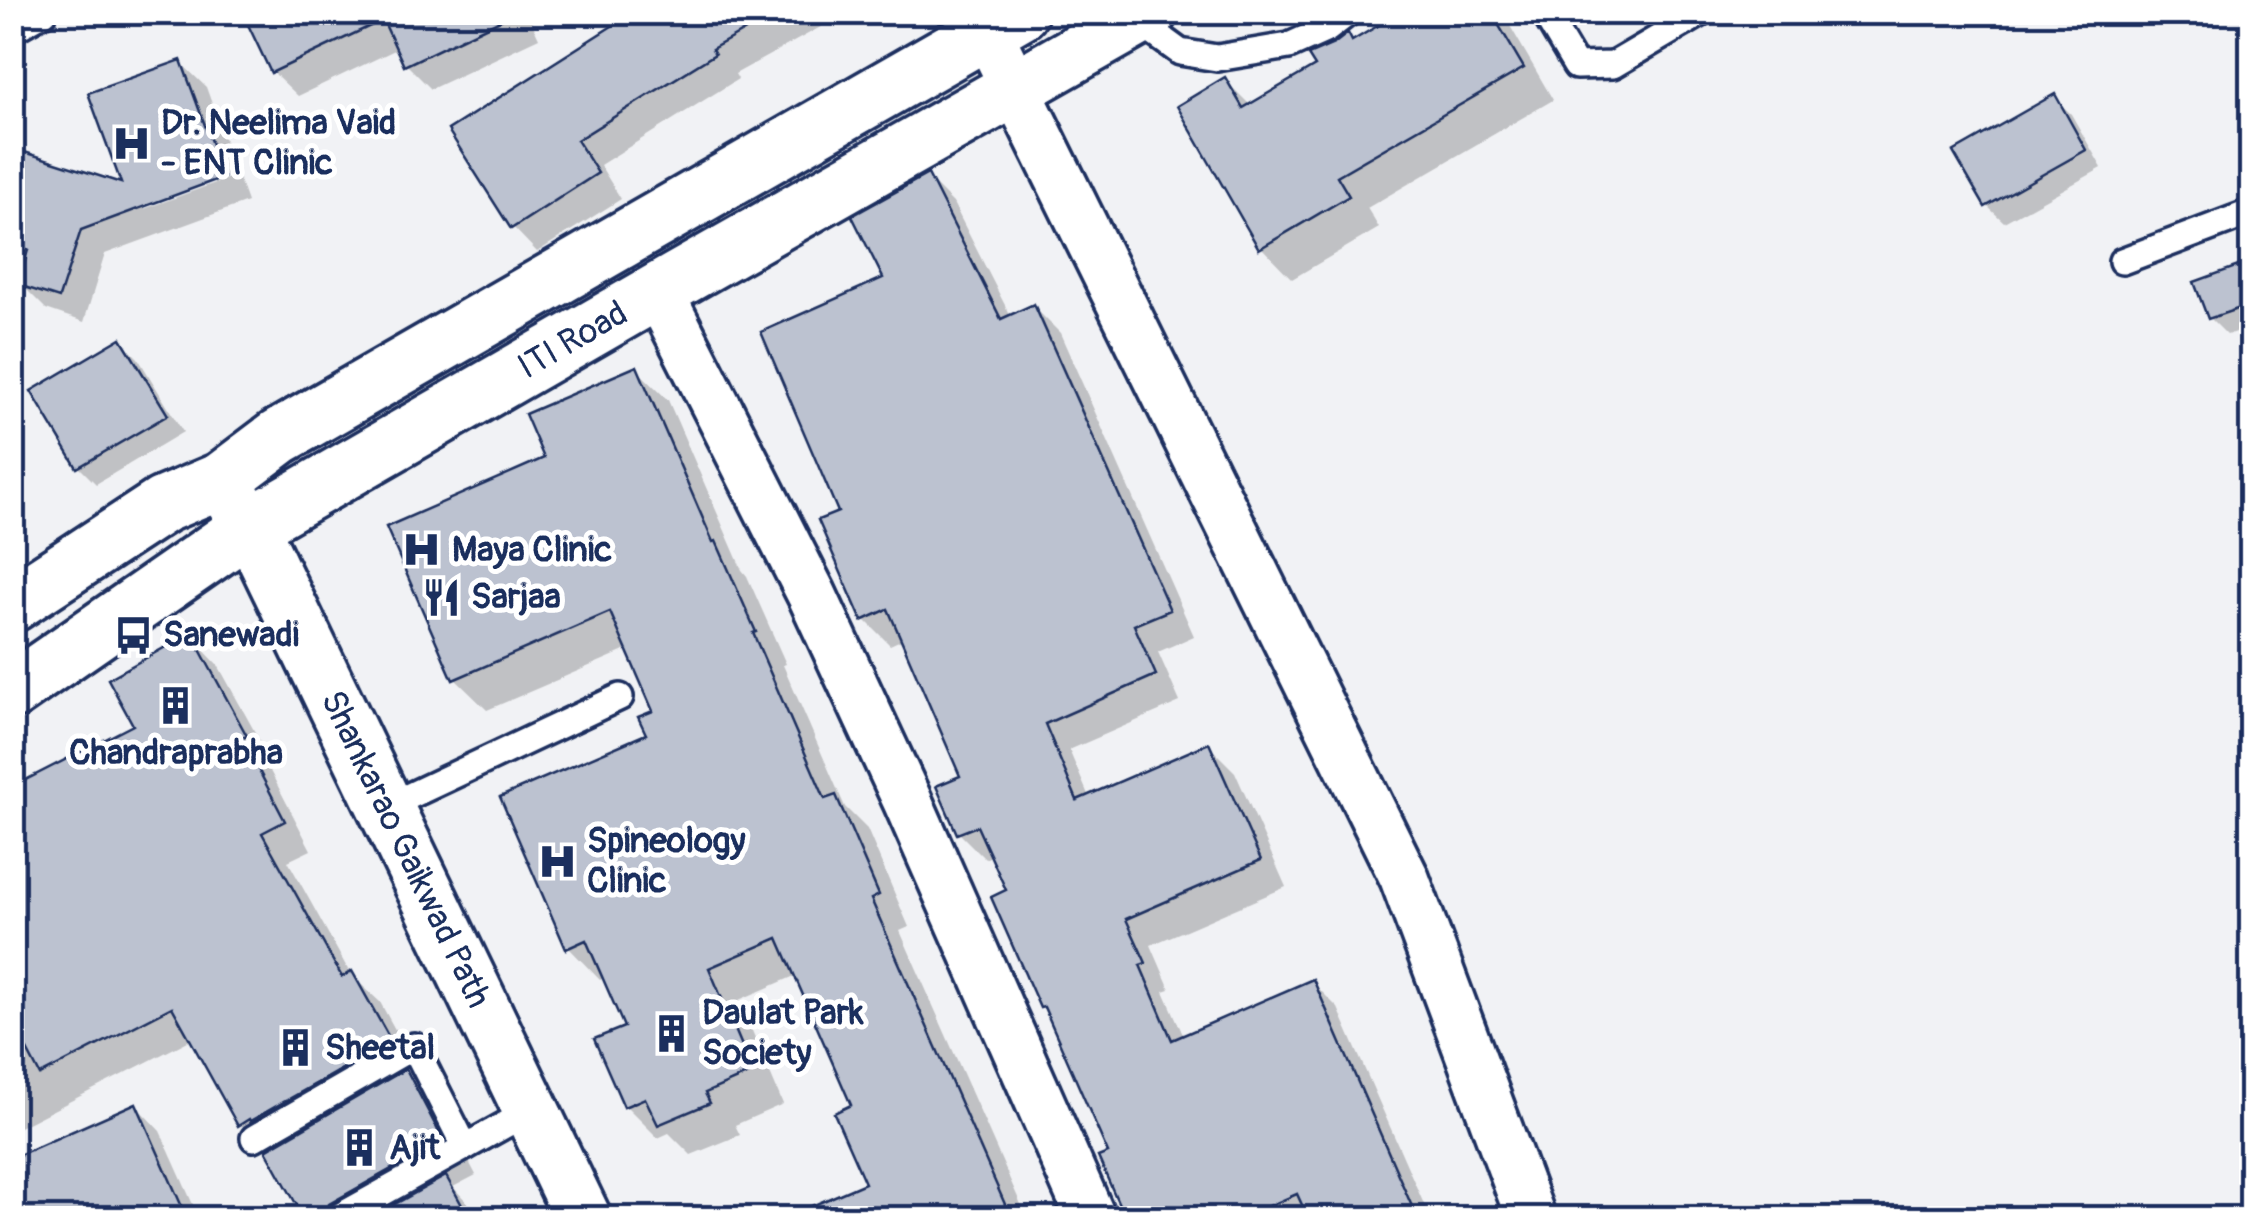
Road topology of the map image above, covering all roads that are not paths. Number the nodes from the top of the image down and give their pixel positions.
1 (44, 12) edge
2 (1349, 12) edge
3 (1544, 12) edge
4 (1703, 12) edge
5 (1142, 16) edge
6 (1004, 22) edge
7 (12, 30) edge
8 (1016, 88) junction
9 (2252, 212) edge
10 (2122, 261) dead end
11 (658, 291) junction
12 (222, 480) junction
13 (250, 526) junction
14 (12, 604) edge
15 (12, 691) edge
16 (620, 696) dead end
17 (384, 808) junction
18 (530, 1111) junction
19 (254, 1138) dead end
20 (464, 1147) junction
21 (337, 1218) edge
22 (582, 1218) edge
23 (1091, 1218) edge
24 (1531, 1218) edge

1 - 7 lane
2 - 5 lane
3 - 4 lane
5 - 8 main road, ITI Road
6 - 8 street
6 - 12 main road, ITI Road
8 - 11 main road, ITI Road
8 - 24 street
9 - 10 lane
11 - 13 main road, ITI Road
11 - 23 street
12 - 13 main road, Shankarao Gaikwad Path
12 - 14 main road, ITI Road
13 - 15 main road, ITI Road
13 - 17 main road, Shankarao Gaikwad Path
16 - 17 lane
17 - 18 main road, Shankarao Gaikwad Path
18 - 20 lane
18 - 22 main road, Shankarao Gaikwad Path
19 - 20 lane
20 - 21 lane

